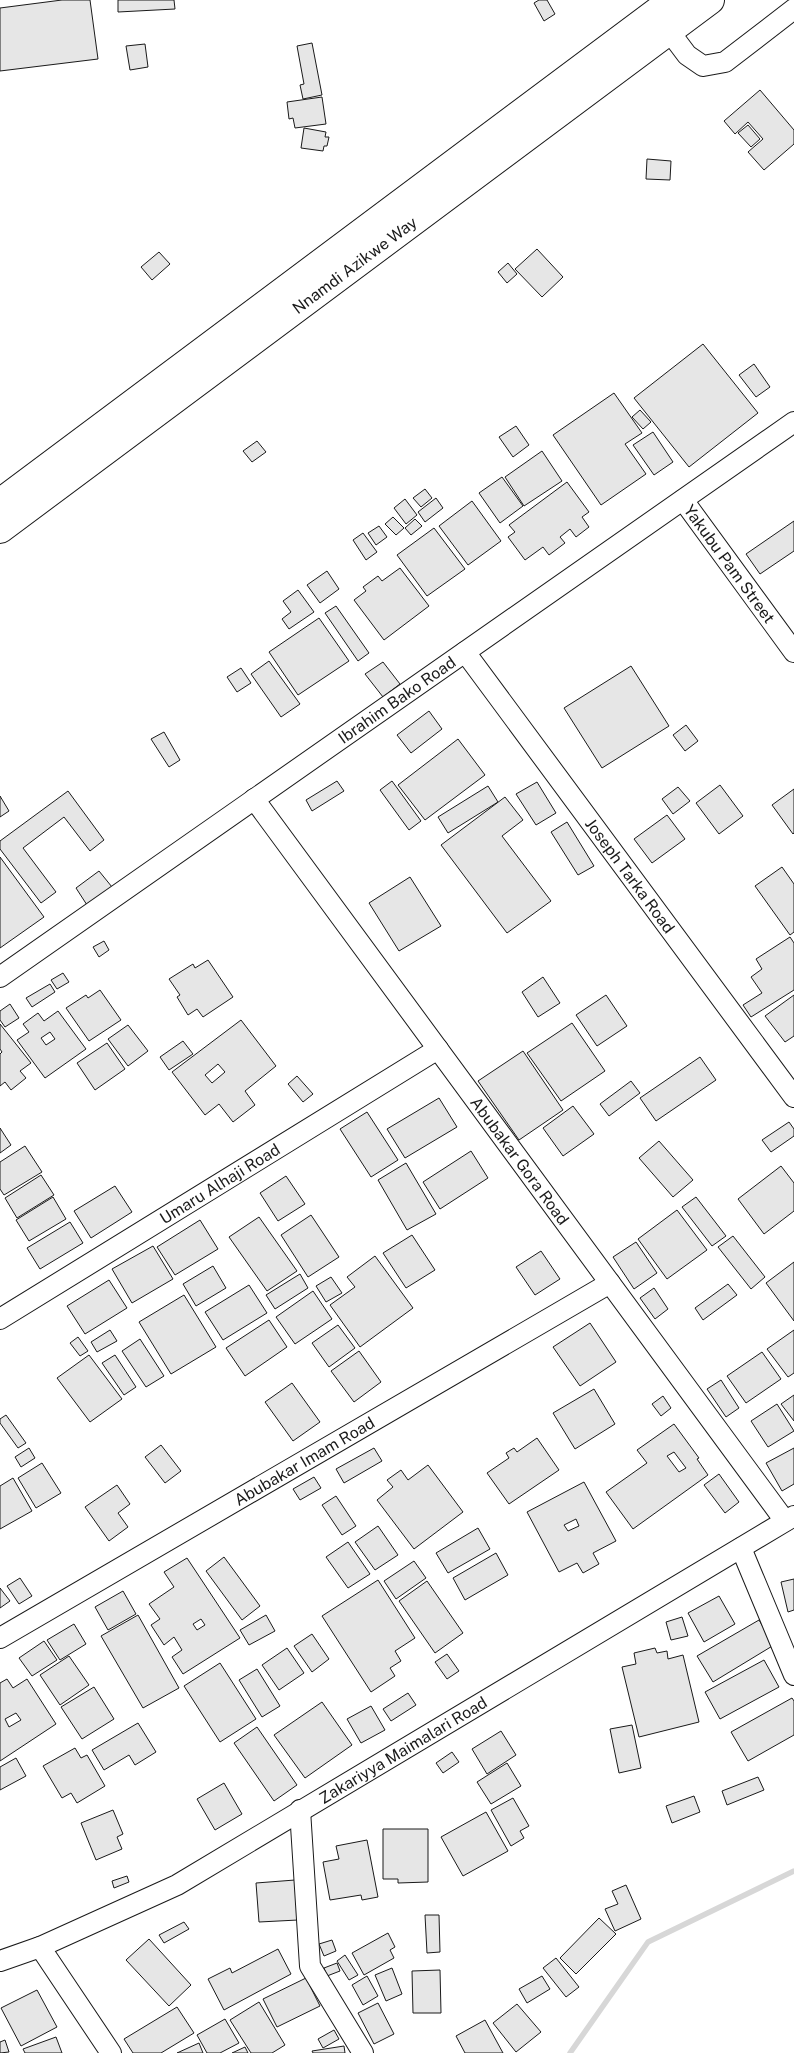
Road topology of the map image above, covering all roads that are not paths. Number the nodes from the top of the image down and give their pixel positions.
1 (710, 0) edge
2 (794, 9) edge
3 (666, 14) edge
4 (794, 422) edge
5 (683, 500) junction
6 (0, 503) edge
7 (0, 529) edge
8 (465, 652) junction
9 (794, 652) edge
10 (254, 799) junction
11 (0, 977) edge
12 (438, 1049) junction
13 (794, 1097) edge
14 (610, 1283) junction
15 (0, 1319) edge
16 (789, 1519) edge
17 (741, 1548) junction
18 (0, 1638) edge
19 (794, 1675) edge
20 (300, 1810) junction
21 (40, 1947) junction
22 (0, 1961) edge
23 (111, 2053) edge
24 (363, 2053) edge

1 - 3 highway, Nnamdi Azikwe Way
2 - 3 street
3 - 6 highway, Nnamdi Azikwe Way
3 - 7 highway, Nnamdi Azikwe Way
4 - 5 street, Ibrahim Bako Road
5 - 8 street, Ibrahim Bako Road
5 - 9 street, Yakubu Pam Street
8 - 10 street, Ibrahim Bako Road
8 - 13 street, Joseph Tarka Road
10 - 11 street, Ibrahim Bako Road
10 - 12 street, Abubakar Gora Road
12 - 14 street, Abubakar Gora Road
12 - 15 street, Umaru Alhaji Road
14 - 16 street, Abubakar Gora Road
14 - 18 street, Abubakar Imam Road
16 - 17 street, Zakariyya Maimalari Road
17 - 19 street
17 - 20 street, Zakariyya Maimalari Road
20 - 21 street, Zakariyya Maimalari Road
20 - 24 street
21 - 22 street, Zakariyya Maimalari Road
21 - 23 street

